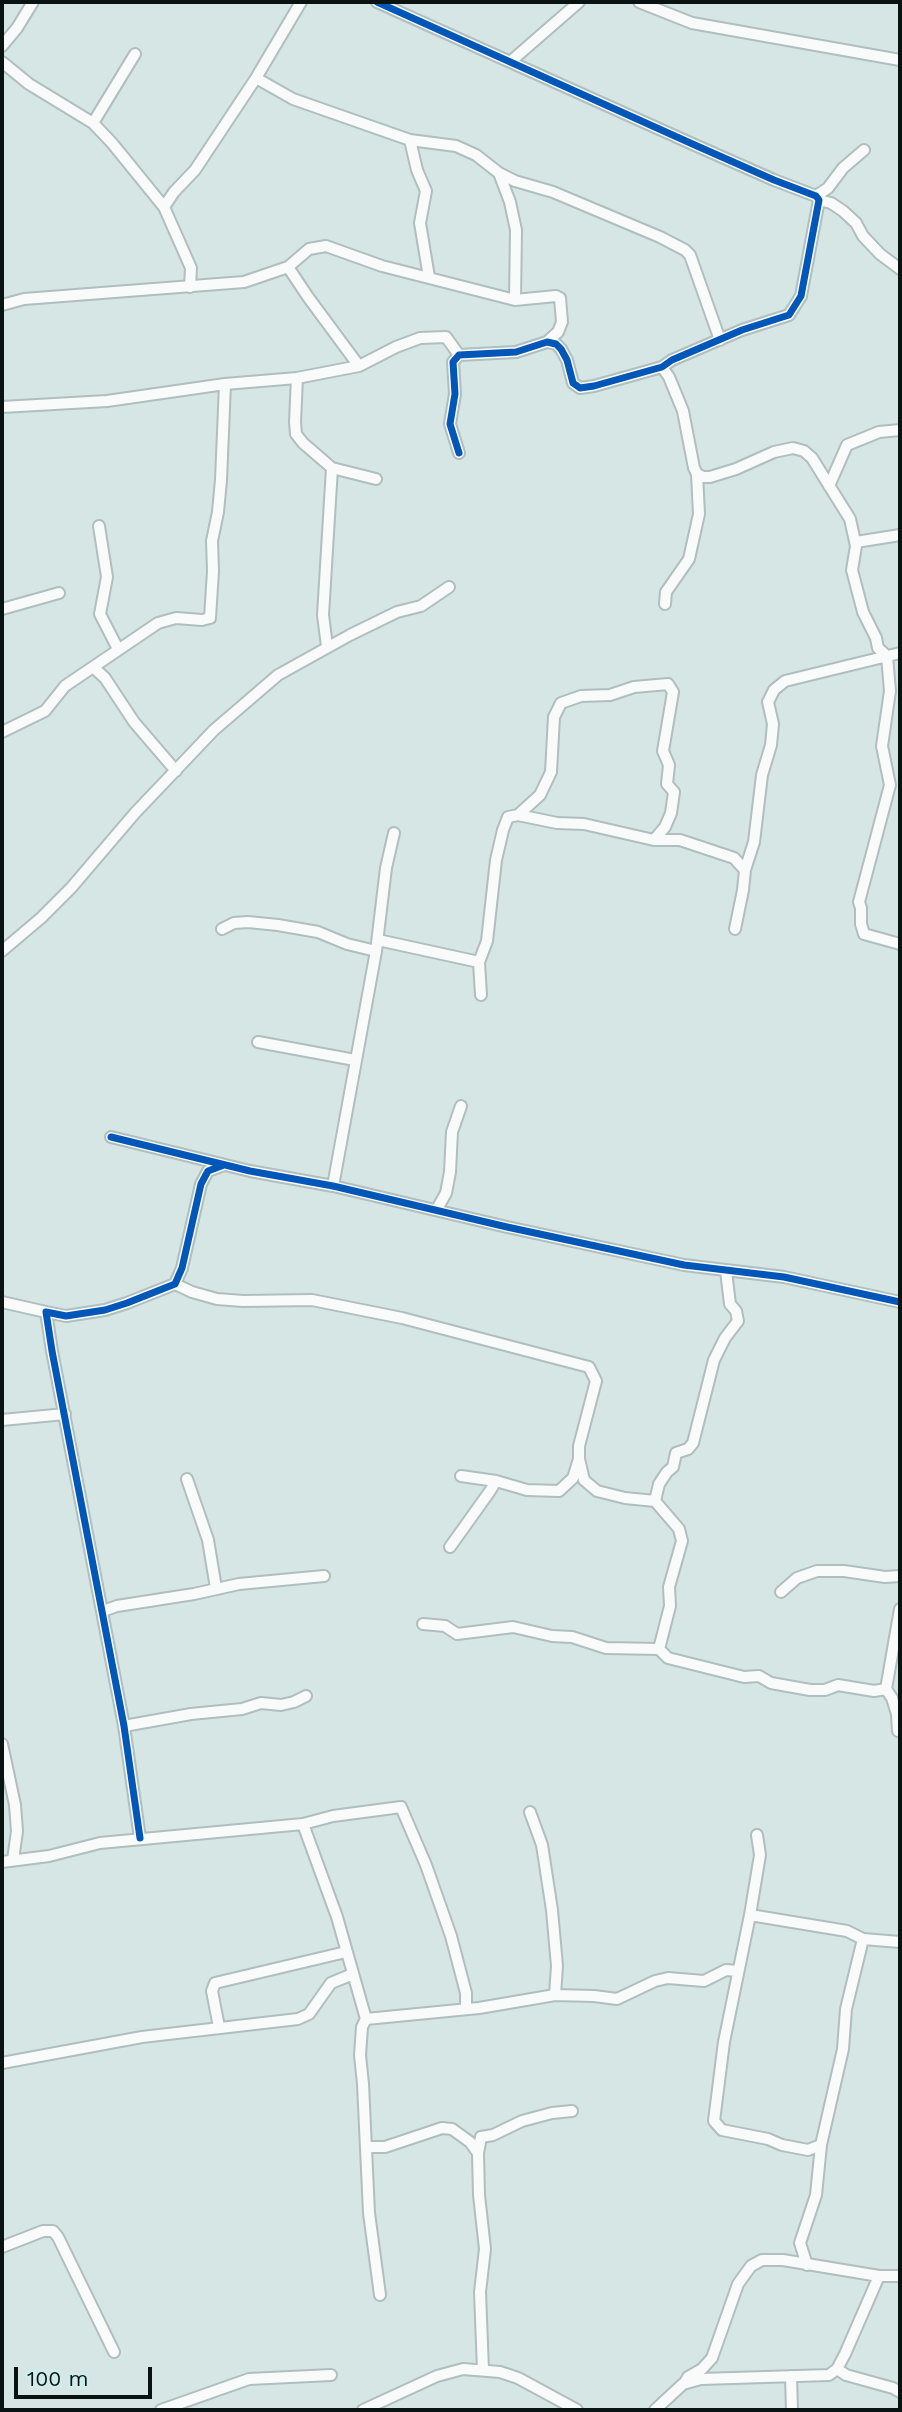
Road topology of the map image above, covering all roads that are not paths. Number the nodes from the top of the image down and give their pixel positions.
1 (33, 2) edge
2 (301, 2) edge
3 (377, 2) edge
4 (579, 2) edge
5 (639, 2) edge
6 (2, 46) edge
7 (135, 54) dead end
8 (900, 60) edge
9 (2, 62) edge
10 (510, 62) junction
11 (256, 78) junction
12 (93, 123) junction
13 (410, 140) junction
14 (863, 150) dead end
15 (499, 173) junction
16 (818, 198) junction
17 (164, 207) junction
18 (288, 267) junction
19 (900, 269) edge
20 (429, 277) junction
21 (190, 286) junction
22 (515, 300) junction
23 (2, 305) edge
24 (562, 322) junction
25 (720, 340) junction
26 (547, 342) junction
27 (459, 355) junction
28 (567, 360) junction
29 (359, 366) junction
30 (662, 367) junction
31 (297, 378) junction
32 (225, 384) junction
33 (2, 407) edge
34 (900, 429) edge
35 (459, 453) dead end
36 (332, 468) junction
37 (697, 474) junction
38 (376, 479) dead end
39 (830, 486) junction
40 (99, 526) dead end
41 (900, 535) edge
42 (856, 542) junction
43 (449, 587) dead end
44 (59, 593) dead end
45 (665, 604) dead end
46 (2, 609) edge
47 (327, 646) junction
48 (118, 649) junction
49 (900, 653) edge
50 (887, 656) junction
51 (93, 667) junction
52 (2, 732) edge
53 (176, 771) junction
54 (518, 815) junction
55 (394, 833) dead end
56 (654, 840) junction
57 (745, 870) junction
58 (222, 929) dead end
59 (734, 929) dead end
60 (900, 944) edge
61 (377, 946) junction
62 (2, 951) edge
63 (479, 962) junction
64 (481, 995) dead end
65 (258, 1042) dead end
66 (355, 1060) junction
67 (461, 1106) dead end
68 (111, 1137) dead end
69 (224, 1165) junction
70 (332, 1186) junction
71 (437, 1209) junction
72 (726, 1271) junction
73 (175, 1284) junction
74 (2, 1302) edge
75 (900, 1302) edge
76 (46, 1312) junction
77 (65, 1414) junction
78 (2, 1420) edge
79 (579, 1459) junction
80 (461, 1476) dead end
81 (187, 1479) dead end
82 (496, 1481) junction
83 (655, 1502) junction
84 (450, 1547) dead end
85 (324, 1576) dead end
86 (900, 1576) edge
87 (216, 1588) junction
88 (781, 1592) dead end
89 (900, 1608) edge
90 (103, 1611) junction
91 (424, 1624) dead end
92 (659, 1649) junction
93 (886, 1689) junction
94 (306, 1696) dead end
95 (124, 1726) junction
96 (898, 1731) dead end
97 (2, 1744) edge
98 (530, 1812) dead end
99 (303, 1824) junction
100 (757, 1835) dead end
101 (141, 1838) junction
102 (7, 1861) edge
103 (750, 1914) junction
104 (863, 1939) junction
105 (900, 1942) edge
106 (346, 1952) junction
107 (738, 1971) junction
108 (353, 1974) junction
109 (555, 1995) junction
110 (466, 2008) junction
111 (366, 2019) junction
112 (219, 2027) junction
113 (2, 2063) edge
114 (572, 2111) dead end
115 (821, 2145) junction
116 (366, 2147) junction
117 (478, 2153) junction
118 (2, 2247) edge
119 (807, 2264) junction
120 (879, 2276) junction
121 (900, 2277) edge
122 (380, 2295) dead end
123 (114, 2352) dead end
124 (837, 2369) junction
125 (483, 2370) junction
126 (331, 2375) dead end
127 (790, 2376) junction
128 (683, 2384) junction
129 (900, 2392) edge
130 (384, 2406) edge
131 (161, 2410) edge
132 (363, 2410) edge
133 (577, 2410) edge
134 (655, 2410) edge
135 (792, 2410) edge

1 - 6 street
2 - 11 street
3 - 10 street
4 - 10 street
5 - 8 street
7 - 12 street
9 - 12 street
10 - 16 street
11 - 13 street
11 - 17 street
12 - 17 street
13 - 15 street
13 - 20 street
14 - 16 street
15 - 22 street
15 - 25 street
16 - 19 street
16 - 25 street
17 - 21 street
18 - 20 street
18 - 21 street
18 - 29 street
20 - 22 street
21 - 23 street
22 - 24 street
24 - 26 street
24 - 28 street
25 - 30 street
26 - 27 street
26 - 28 street
27 - 29 street
27 - 35 street
28 - 30 street
29 - 31 street
30 - 37 street
31 - 32 street
31 - 36 street
32 - 33 street
32 - 48 street
34 - 39 street
36 - 38 street
36 - 47 street
37 - 39 street
37 - 45 street
39 - 42 street
40 - 48 street
41 - 42 street
42 - 50 street
43 - 47 street
44 - 46 street
47 - 53 street
48 - 51 street
49 - 50 street
50 - 57 street
50 - 60 street
51 - 52 street
51 - 53 street
53 - 62 street
54 - 56 street
54 - 56 street
54 - 63 street
55 - 61 street
56 - 57 street
57 - 59 street
58 - 61 street
61 - 63 street
61 - 66 street
63 - 64 street
65 - 66 street
66 - 70 street
67 - 71 street
68 - 69 street
69 - 70 street
69 - 73 street
70 - 71 street
71 - 72 street
72 - 75 street
72 - 83 street
73 - 76 street
73 - 79 street
74 - 76 street
76 - 77 street
77 - 78 street
77 - 90 street
79 - 82 street
79 - 83 street
80 - 82 street
81 - 87 street
82 - 84 street
83 - 92 street
85 - 87 street
86 - 88 street
87 - 90 street
89 - 93 street
90 - 95 street
91 - 92 street
92 - 93 street
93 - 96 street
94 - 95 street
95 - 101 street
97 - 102 street
98 - 109 street
99 - 101 street
99 - 106 street
99 - 110 street
100 - 103 street
101 - 102 street
103 - 104 street
103 - 107 street
104 - 105 street
104 - 115 street
106 - 108 street
106 - 112 street
107 - 109 street
107 - 115 street
108 - 111 street
108 - 112 street
109 - 110 street
110 - 111 street
111 - 116 street
112 - 113 street
114 - 117 street
115 - 119 street
116 - 117 street
116 - 122 street
117 - 125 street
118 - 123 street
119 - 120 street
119 - 128 street
120 - 121 street
120 - 124 street
124 - 127 street
124 - 129 street
125 - 130 street
125 - 133 street
126 - 131 street
127 - 128 street
127 - 135 street
128 - 134 street
130 - 132 street

